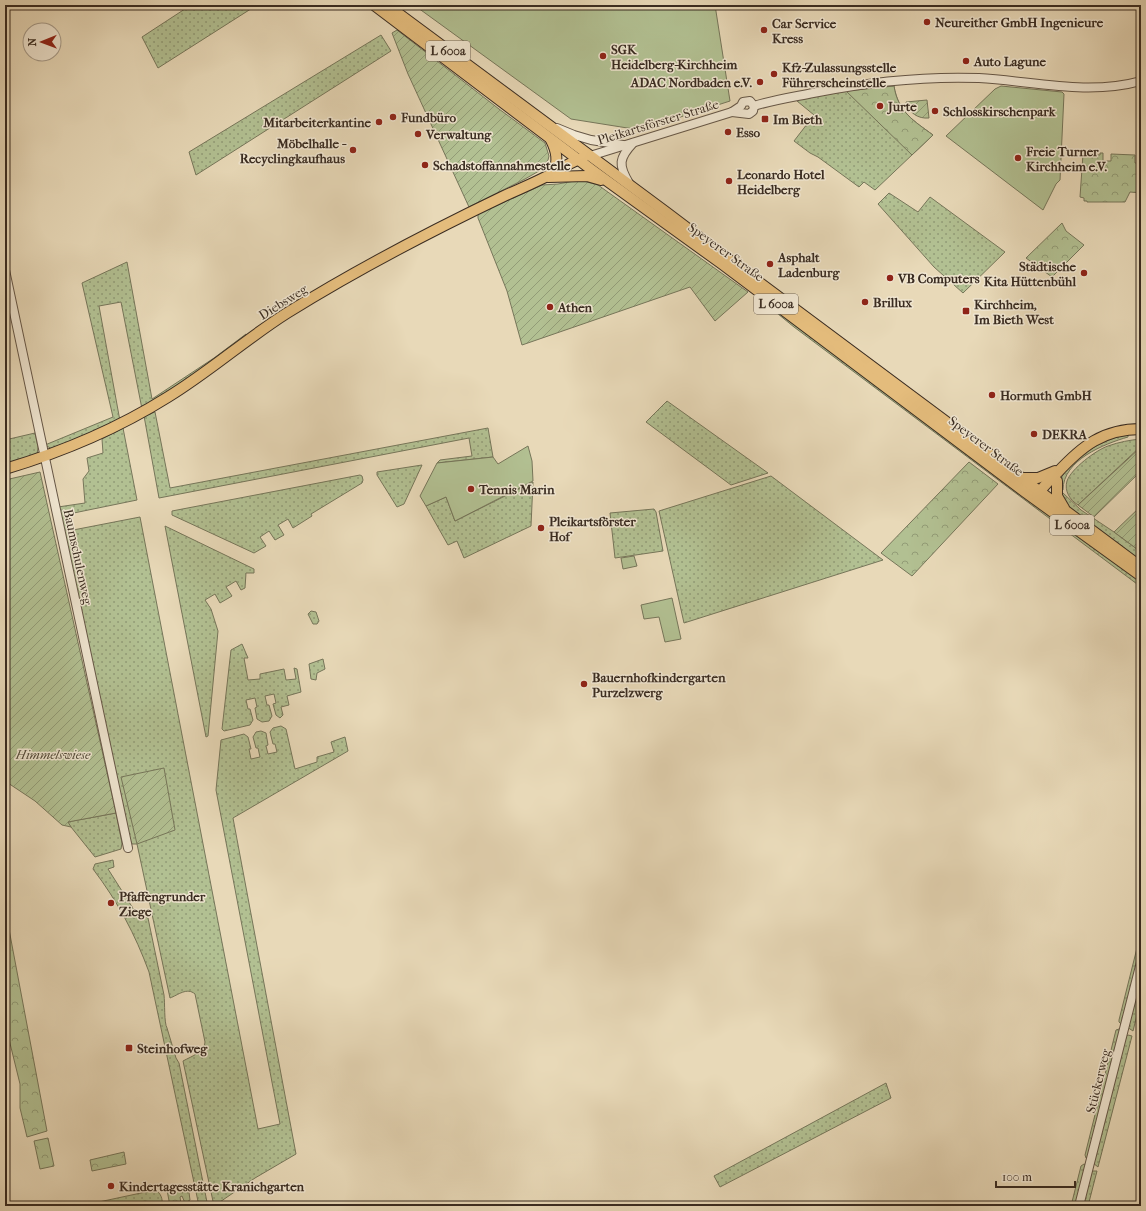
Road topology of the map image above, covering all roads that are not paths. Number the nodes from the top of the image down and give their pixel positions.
1 (374, 5) edge
2 (387, 5) edge
3 (1141, 81) edge
4 (549, 125) junction
5 (549, 138) junction
6 (629, 144) junction
7 (590, 156) junction
8 (578, 159) junction
9 (550, 174) junction
10 (608, 182) junction
11 (632, 187) junction
12 (5, 270) edge
13 (1141, 429) edge
14 (45, 457) junction
15 (1063, 466) junction
16 (5, 469) edge
17 (1021, 477) junction
18 (1057, 481) junction
19 (1040, 495) junction
20 (1066, 511) junction
21 (1141, 567) edge
22 (1141, 576) edge
23 (128, 848) dead end
24 (1141, 962) edge
25 (1079, 1206) edge

1 - 5 main road, Speyerer Straße / L 600a
2 - 4 main road, Speyerer Straße / L 600a
3 - 6 street, Pleikartsförster Straße
4 - 6 street
4 - 7 main road, Speyerer Straße / L 600a
5 - 8 main road, Speyerer Straße / L 600a
5 - 9 main road
6 - 7 street, Pleikartsförster Straße
6 - 11 street
7 - 8 main road, Diebsweg
7 - 11 main road, Speyerer Straße / L 600a
8 - 9 main road, Diebsweg
8 - 10 main road, Speyerer Straße / L 600a
9 - 10 main road
9 - 14 main road, Diebsweg
10 - 19 main road, Speyerer Straße / L 600a
11 - 17 main road, Speyerer Straße / L 600a
12 - 14 street, Baumschulenweg
13 - 15 main road
14 - 16 main road, Diebsweg
14 - 23 street, Baumschulenweg
15 - 17 main road
15 - 18 main road
15 - 19 main road
17 - 19 main road, Speyerer Straße / L 600a
18 - 19 main road
18 - 20 main road
19 - 20 main road, Speyerer Straße / L 600a
19 - 22 main road, Speyerer Straße / L 600a
20 - 21 main road, Speyerer Straße / L 600a
24 - 25 street, Stückerweg

